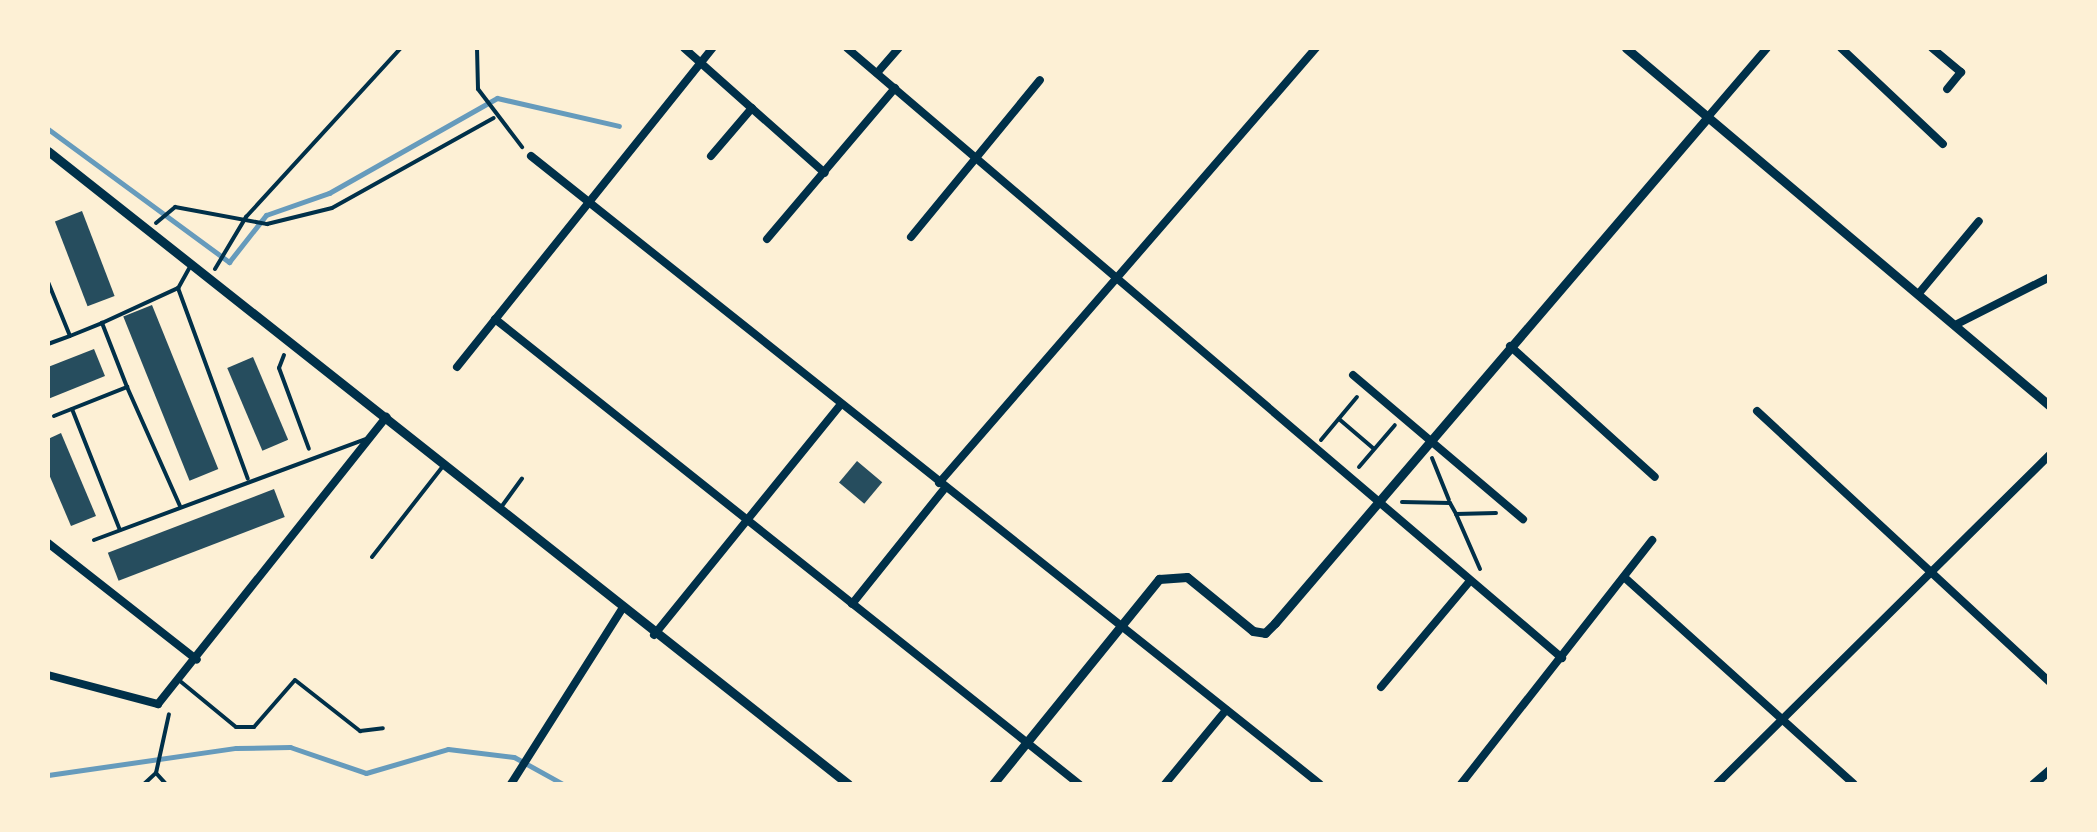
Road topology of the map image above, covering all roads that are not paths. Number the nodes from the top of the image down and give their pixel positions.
1 (684, 48) edge
2 (713, 48) edge
3 (846, 48) edge
4 (900, 48) edge
5 (1316, 48) edge
6 (1626, 48) edge
7 (1767, 48) edge
8 (1841, 48) edge
9 (1932, 48) edge
10 (701, 62) junction
11 (877, 73) junction
12 (1040, 80) dead end
13 (895, 88) junction
14 (1947, 89) dead end
15 (752, 108) junction
16 (1707, 118) junction
17 (1943, 144) dead end
18 (48, 151) edge
19 (531, 156) road end
20 (711, 156) dead end
21 (974, 156) junction
22 (824, 173) junction
23 (586, 201) junction
24 (1979, 221) dead end
25 (910, 237) dead end
26 (768, 240) dead end
27 (191, 264) junction
28 (2050, 278) edge
29 (1119, 280) junction
30 (48, 282) edge
31 (178, 288) junction
32 (1920, 292) junction
33 (495, 319) junction
34 (102, 324) junction
35 (1958, 324) junction
36 (70, 336) junction
37 (48, 344) edge
38 (1510, 346) junction
39 (457, 367) dead end
40 (1352, 374) dead end
41 (127, 388) junction
42 (841, 404) junction
43 (2050, 406) edge
44 (72, 409) junction
45 (1757, 411) dead end
46 (54, 416) dead end
47 (386, 417) junction
48 (370, 438) junction
49 (1430, 438) junction
50 (2050, 454) edge
51 (444, 465) junction
52 (1655, 477) dead end
53 (522, 478) dead end
54 (248, 479) junction
55 (942, 486) junction
56 (1377, 502) junction
57 (180, 507) junction
58 (499, 510) junction
59 (1520, 516) road end
60 (747, 522) junction
61 (120, 530) junction
62 (94, 540) dead end
63 (1652, 540) dead end
64 (48, 543) edge
65 (372, 557) dead end
66 (1932, 572) junction
67 (1624, 577) junction
68 (1470, 581) junction
69 (852, 604) junction
70 (622, 609) junction
71 (1119, 627) junction
72 (654, 635) junction
73 (1562, 658) junction
74 (196, 660) junction
75 (48, 675) edge
76 (180, 681) junction
77 (2050, 682) edge
78 (1381, 686) dead end
79 (1226, 710) junction
80 (1782, 720) junction
81 (383, 728) dead end
82 (1027, 744) junction
83 (2050, 769) edge
84 (1308, 781) edge
85 (511, 784) edge
86 (848, 784) edge
87 (993, 784) edge
88 (1078, 784) edge
89 (1164, 784) edge
90 (1320, 784) edge
91 (1461, 784) edge
92 (1717, 784) edge
93 (1854, 784) edge
94 (2033, 784) edge

1 - 10 street
2 - 10 street
3 - 11 street
4 - 11 street
5 - 29 street
6 - 16 street
7 - 16 street
8 - 17 street
9 - 14 street
10 - 15 street
10 - 23 street
11 - 13 street
12 - 21 street
13 - 21 street
13 - 22 street
15 - 20 street
15 - 22 street
16 - 32 street
16 - 38 street
18 - 27 street
19 - 23 street
21 - 25 street
21 - 29 street
22 - 26 street
23 - 33 street
23 - 42 street
24 - 32 street
27 - 31 lane
27 - 47 street
28 - 35 street
29 - 55 street
29 - 56 street
30 - 36 lane
31 - 34 lane
31 - 54 lane
32 - 35 street
33 - 39 street
33 - 60 street
34 - 36 lane
34 - 41 lane
35 - 43 street
36 - 37 lane
38 - 49 street
38 - 52 street
40 - 49 street
41 - 44 lane
41 - 57 lane
42 - 55 street
42 - 60 street
44 - 46 lane
44 - 61 lane
45 - 66 street
47 - 48 street
47 - 51 street
48 - 54 lane
48 - 74 street
49 - 56 street
49 - 59 street
50 - 66 street
51 - 58 street
51 - 65 lane
53 - 58 lane
54 - 57 lane
55 - 69 street
55 - 71 street
56 - 68 street
56 - 71 street
57 - 61 lane
58 - 70 street
60 - 69 street
60 - 72 street
61 - 62 lane
63 - 67 street
64 - 74 street
66 - 77 street
66 - 80 street
67 - 73 street
67 - 80 street
68 - 73 street
68 - 78 street
69 - 82 street
70 - 72 street
70 - 85 street
71 - 79 street
71 - 82 street
72 - 86 street
73 - 91 street
74 - 76 street
75 - 76 street
76 - 81 lane
79 - 84 street
79 - 89 street
80 - 92 street
80 - 93 street
82 - 87 street
82 - 88 street
83 - 94 street
84 - 90 street

